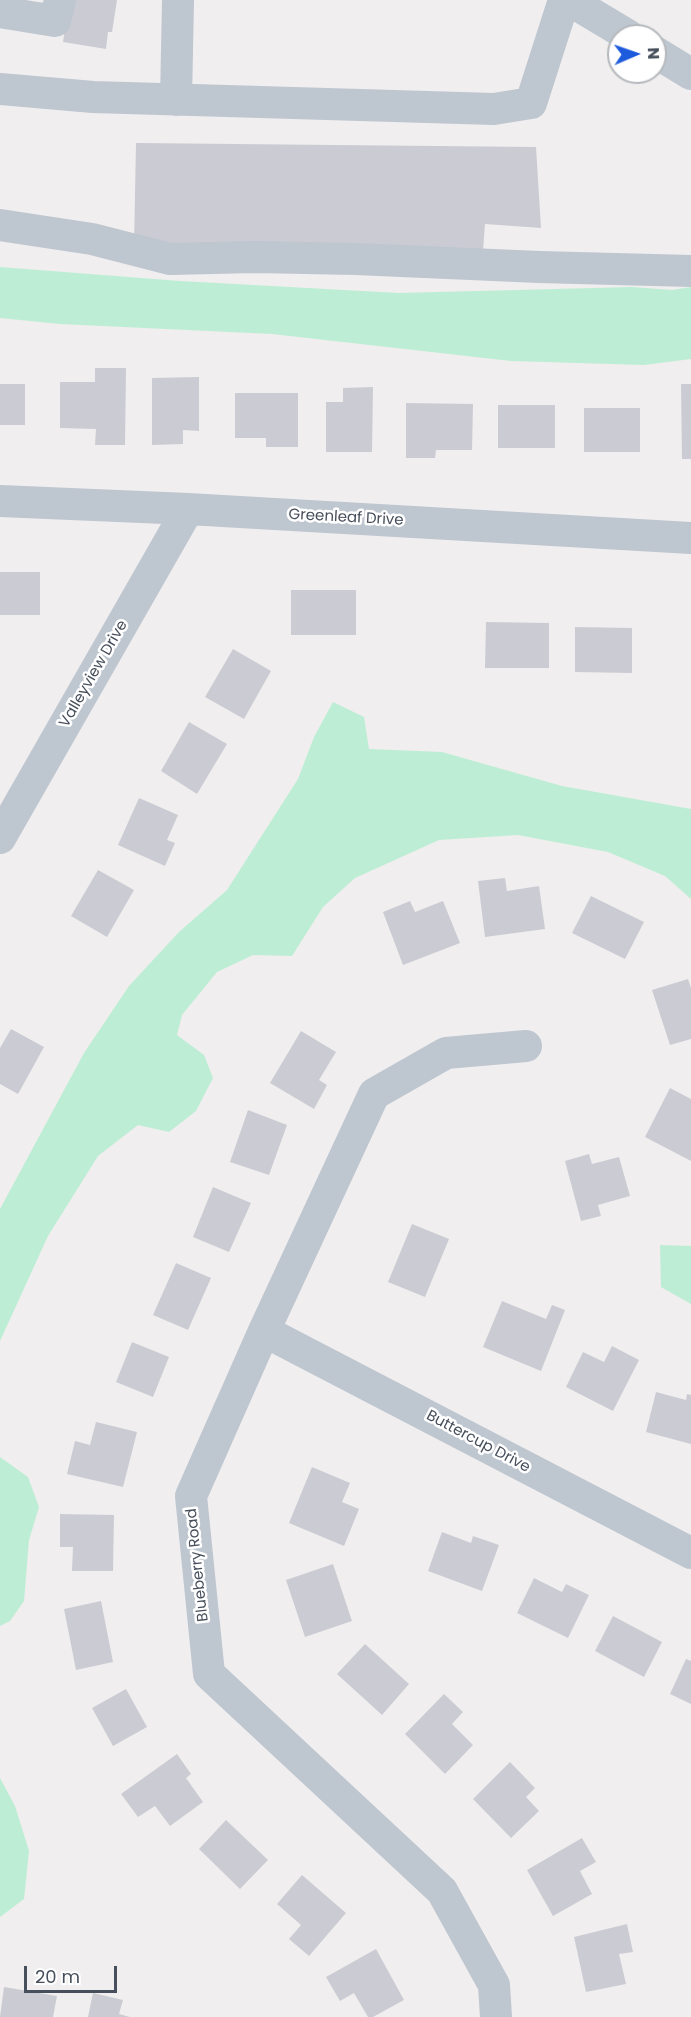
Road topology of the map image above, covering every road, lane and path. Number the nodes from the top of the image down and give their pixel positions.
1 (60, 0) edge
2 (178, 0) edge
3 (564, 0) edge
4 (569, 0) edge
5 (0, 12) edge
6 (608, 24) edge
7 (667, 59) edge
8 (691, 74) edge
9 (0, 89) edge
10 (176, 100) junction
11 (0, 225) edge
12 (691, 271) edge
13 (0, 501) edge
14 (188, 510) junction
15 (691, 538) edge
16 (0, 838) edge
17 (526, 1046) dead end
18 (264, 1331) junction
19 (691, 1553) edge
20 (496, 2017) edge

1 - 5 street
2 - 10 street
3 - 10 street
4 - 6 street
7 - 8 street
9 - 10 street
11 - 12 street
13 - 14 street, Greenleaf Drive
14 - 15 street, Greenleaf Drive
14 - 16 street, Valleyview Drive
17 - 18 street, Blueberry Road
18 - 19 street, Buttercup Drive
18 - 20 street, Blueberry Road

